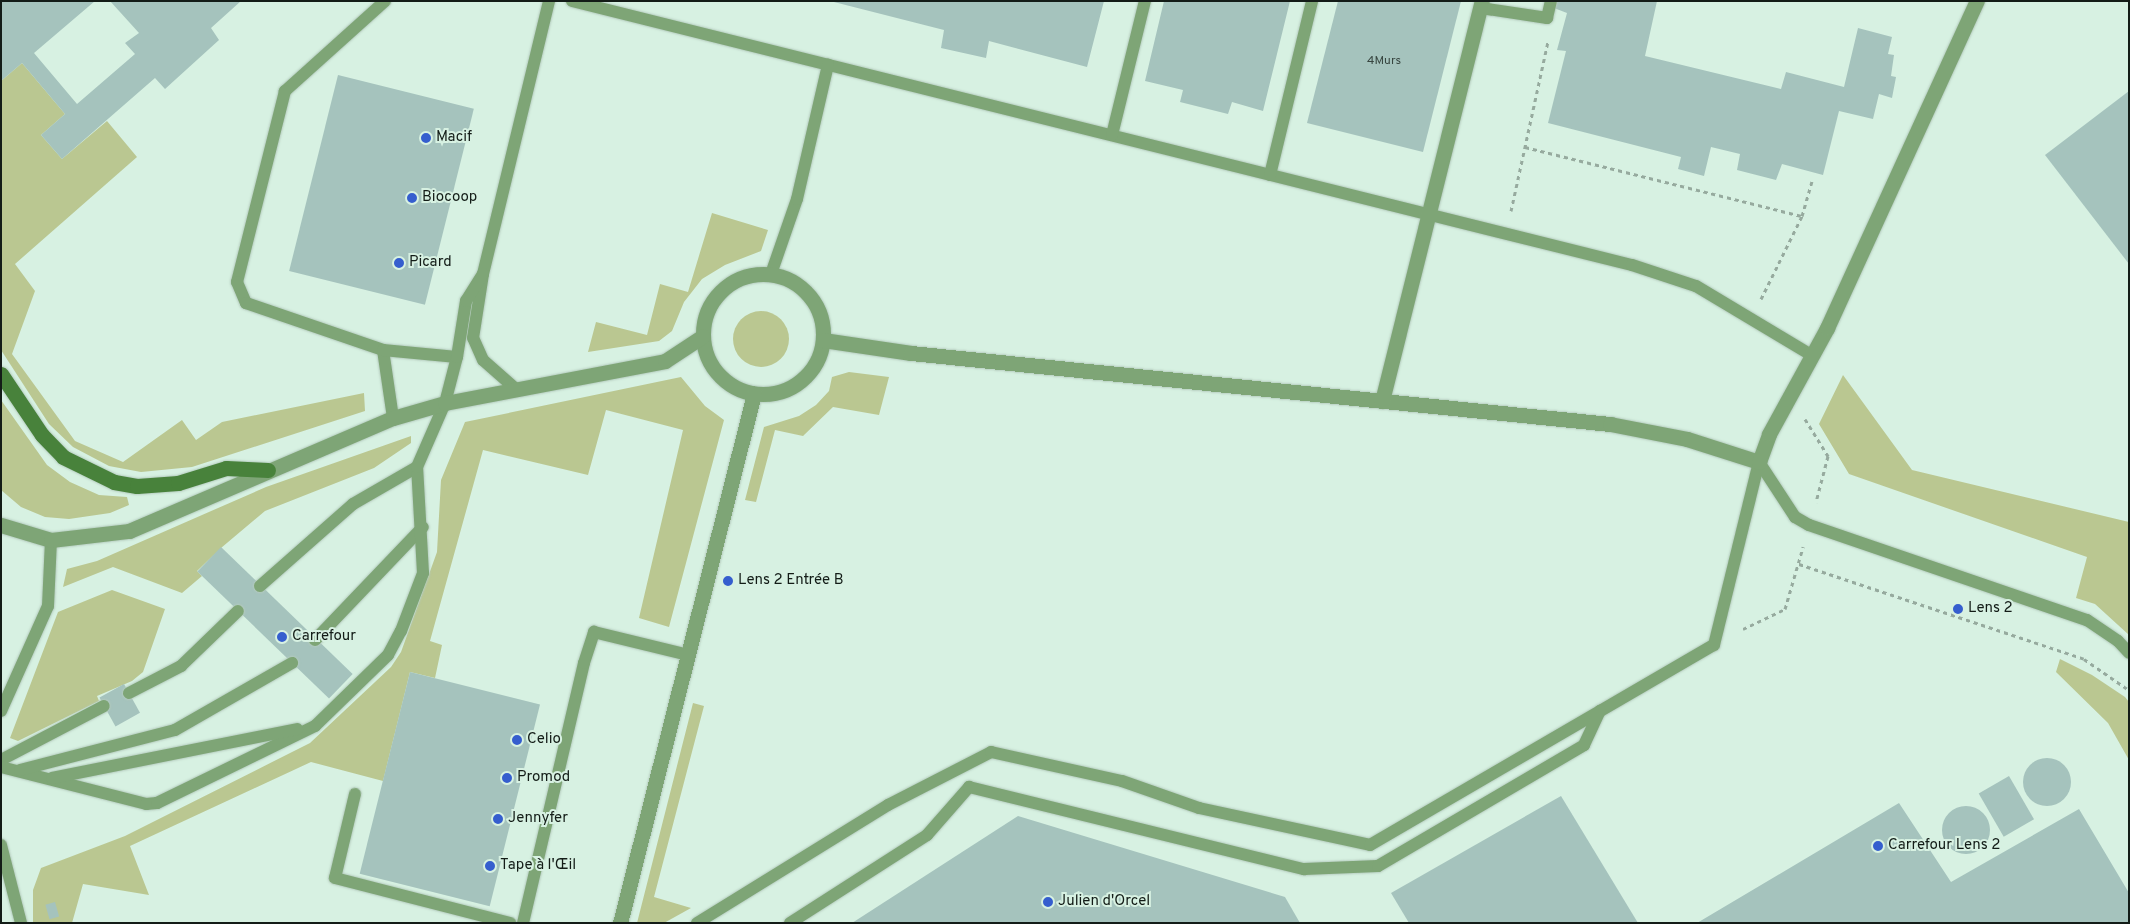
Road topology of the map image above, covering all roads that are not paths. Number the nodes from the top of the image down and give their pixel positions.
1 (385, 1) edge
2 (549, 1) edge
3 (572, 1) edge
4 (1145, 1) edge
5 (1312, 1) edge
6 (1551, 1) edge
7 (1977, 1) edge
8 (1482, 4) edge
9 (828, 65) junction
10 (1112, 135) junction
11 (1270, 175) junction
12 (1427, 214) junction
13 (483, 274) junction
14 (771, 274) junction
15 (702, 336) junction
16 (823, 340) junction
17 (383, 350) junction
18 (1813, 356) junction
19 (457, 358) junction
20 (1, 374) edge
21 (517, 390) junction
22 (754, 394) junction
23 (1382, 401) junction
24 (444, 403) junction
25 (393, 418) junction
26 (1759, 462) junction
27 (417, 467) junction
28 (268, 470) junction
29 (1, 525) edge
30 (423, 527) junction
31 (51, 540) junction
32 (260, 586) dead end
33 (238, 611) dead end
34 (315, 640) dead end
35 (2129, 653) edge
36 (688, 656) junction
37 (292, 663) dead end
38 (129, 693) dead end
39 (104, 706) dead end
40 (1600, 710) junction
41 (1, 712) edge
42 (315, 726) junction
43 (1, 760) edge
44 (1, 767) edge
45 (17, 771) junction
46 (49, 779) junction
47 (355, 794) dead end
48 (1, 845) edge
49 (21, 923) edge
50 (510, 923) edge
51 (523, 923) edge
52 (620, 923) edge
53 (697, 923) edge
54 (790, 923) edge

1 - 17 lane
2 - 13 lane
3 - 9 lane
4 - 10 lane
5 - 11 lane
6 - 8 lane
7 - 18 street
8 - 12 street
9 - 10 lane
9 - 14 lane
10 - 11 lane
11 - 12 lane
12 - 18 lane
12 - 23 street
13 - 19 lane
13 - 21 lane
14 - 15 street
14 - 16 street
15 - 21 street
15 - 22 street
16 - 22 street
16 - 23 street
17 - 19 lane
17 - 25 lane
18 - 26 street
19 - 24 lane
20 - 28 street
21 - 24 street
22 - 36 street
23 - 26 street
24 - 25 street
24 - 27 lane
25 - 28 street
26 - 35 lane
26 - 40 lane
27 - 30 lane
27 - 32 lane
28 - 31 street
29 - 31 street
30 - 34 lane
30 - 42 lane
31 - 41 lane
33 - 38 lane
36 - 51 lane
36 - 52 street
37 - 45 lane
39 - 43 lane
40 - 53 lane
40 - 54 lane
42 - 46 lane
42 - 46 lane
44 - 45 lane
45 - 46 lane
47 - 50 lane
48 - 49 lane

